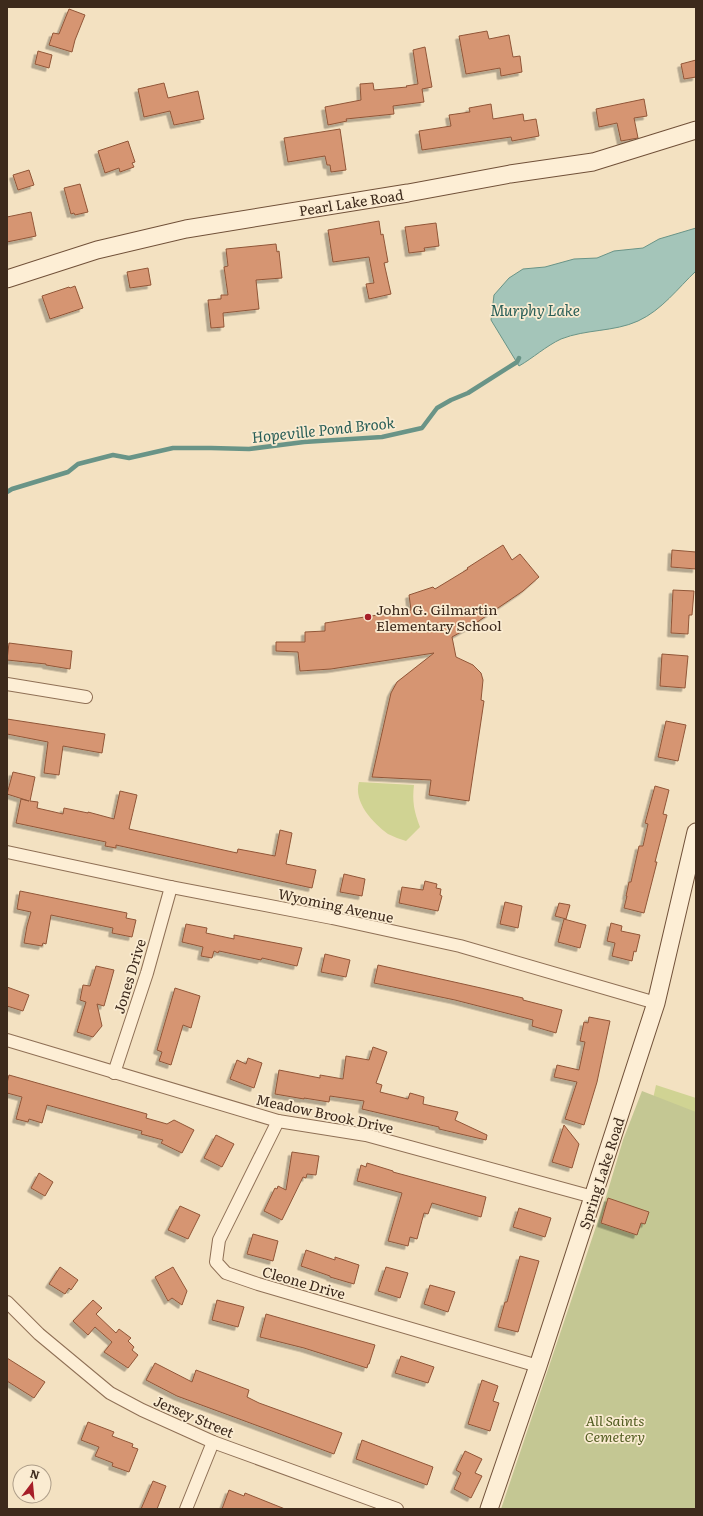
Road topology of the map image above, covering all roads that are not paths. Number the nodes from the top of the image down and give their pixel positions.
1 (696, 130) edge
2 (7, 279) edge
3 (7, 684) edge
4 (86, 697) dead end
5 (696, 832) edge
6 (7, 852) edge
7 (171, 887) junction
8 (656, 1003) junction
9 (7, 1040) edge
10 (114, 1073) junction
11 (278, 1121) junction
12 (593, 1197) junction
13 (7, 1302) edge
14 (538, 1366) junction
15 (213, 1442) junction
16 (186, 1509) edge
17 (397, 1509) edge
18 (489, 1509) edge

1 - 2 main road, Pearl Lake Road
3 - 4 street
5 - 8 main road, Spring Lake Road
6 - 7 street, Wyoming Avenue
7 - 8 street, Wyoming Avenue
7 - 10 street, Jones Drive
8 - 12 main road, Spring Lake Road
9 - 10 street, Meadow Brook Drive
10 - 11 street, Meadow Brook Drive
11 - 12 street, Meadow Brook Drive
11 - 14 street, Cleone Drive
12 - 14 main road, Spring Lake Road
13 - 15 street, Jersey Street
14 - 18 main road, Spring Lake Road
15 - 16 street
15 - 17 street, Jersey Street

